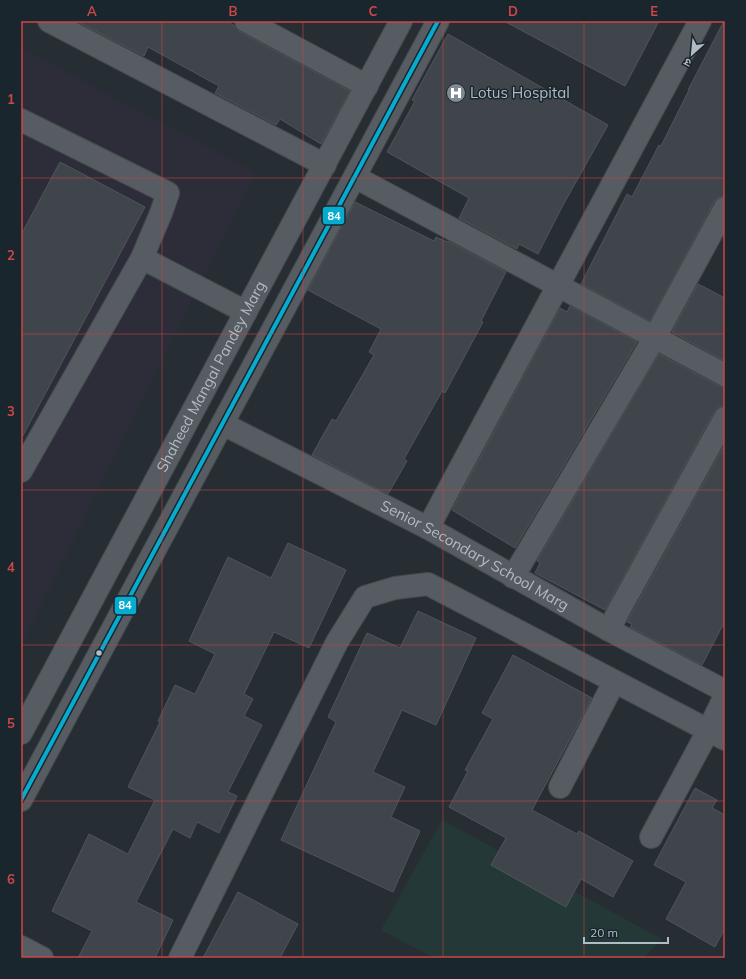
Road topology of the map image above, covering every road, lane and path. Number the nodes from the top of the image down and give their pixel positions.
1 (49, 21) edge
2 (246, 21) edge
3 (401, 21) edge
4 (438, 21) edge
5 (700, 21) edge
6 (367, 86) junction
7 (21, 120) edge
8 (325, 165) junction
9 (355, 177) junction
10 (725, 208) edge
11 (142, 258) junction
12 (558, 285) junction
13 (246, 312) junction
14 (655, 337) junction
15 (725, 375) edge
16 (725, 418) edge
17 (223, 424) junction
18 (21, 471) edge
19 (428, 528) junction
20 (513, 577) junction
21 (609, 630) junction
22 (614, 682) junction
23 (725, 691) edge
24 (725, 696) edge
25 (21, 733) edge
26 (717, 735) edge
27 (560, 787) dead end
28 (21, 800) edge
29 (651, 838) dead end
30 (21, 947) edge
31 (42, 958) edge
32 (180, 958) edge

1 - 8 street
2 - 6 street
3 - 6 street, Shaheed Mangal Pandey Marg
4 - 9 street
5 - 12 street
6 - 8 street, Shaheed Mangal Pandey Marg
7 - 11 street
8 - 13 street, Shaheed Mangal Pandey Marg
9 - 12 street
9 - 17 street
10 - 14 street
11 - 13 street
11 - 18 street
12 - 14 street
12 - 19 street
13 - 25 street, Shaheed Mangal Pandey Marg
14 - 15 street
14 - 20 street
16 - 21 street
17 - 19 street, Senior Secondary School Marg
17 - 28 street
19 - 20 street, Senior Secondary School Marg
20 - 21 street, Senior Secondary School Marg
21 - 23 street, Senior Secondary School Marg
22 - 26 street
22 - 27 street
22 - 32 street
24 - 26 street
26 - 29 street
30 - 31 street

